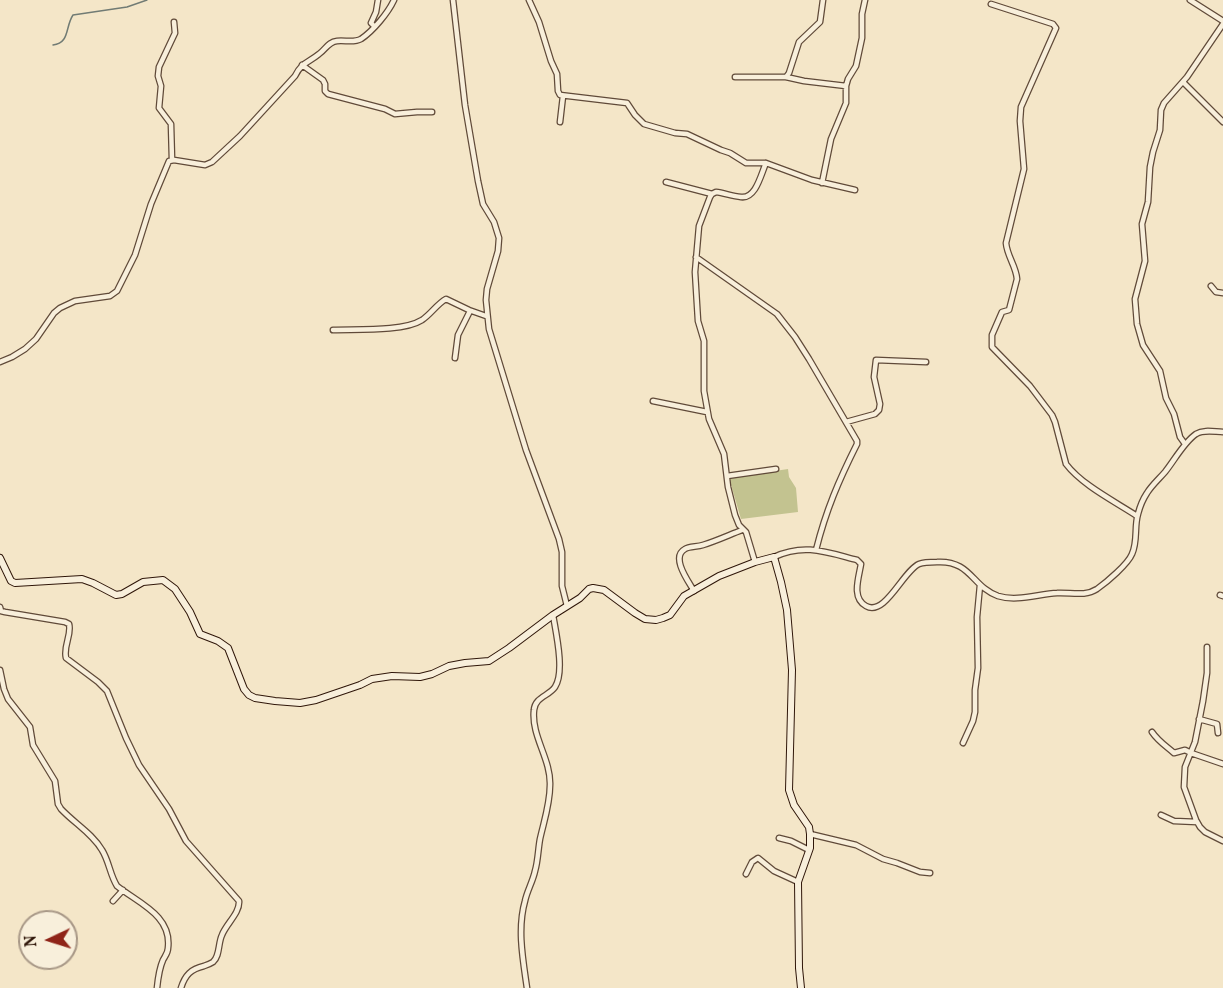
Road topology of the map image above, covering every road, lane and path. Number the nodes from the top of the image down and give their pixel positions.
1 (378, 0) edge
2 (394, 0) edge
3 (453, 0) edge
4 (529, 0) edge
5 (823, 0) edge
6 (865, 0) edge
7 (1190, 0) edge
8 (991, 4) dead end
9 (174, 22) dead end
10 (1223, 22) edge
11 (374, 26) junction
12 (302, 65) junction
13 (735, 77) dead end
14 (786, 77) junction
15 (1183, 82) junction
16 (846, 86) junction
17 (563, 96) junction
18 (432, 112) dead end
19 (560, 122) dead end
20 (1223, 122) edge
21 (172, 160) junction
22 (766, 163) junction
23 (666, 182) dead end
24 (822, 183) junction
25 (855, 190) dead end
26 (712, 194) junction
27 (696, 257) junction
28 (1211, 286) dead end
29 (1223, 293) edge
30 (470, 311) junction
31 (486, 316) junction
32 (333, 330) dead end
33 (455, 358) dead end
34 (0, 362) edge
35 (926, 362) dead end
36 (653, 401) dead end
37 (707, 412) junction
38 (846, 422) junction
39 (1223, 432) edge
40 (1185, 444) junction
41 (776, 469) dead end
42 (727, 476) junction
43 (1137, 516) junction
44 (742, 530) junction
45 (816, 550) junction
46 (774, 557) junction
47 (0, 558) edge
48 (755, 562) junction
49 (980, 585) junction
50 (694, 591) junction
51 (567, 606) junction
52 (1, 607) edge
53 (0, 614) edge
54 (553, 615) junction
55 (1207, 647) dead end
56 (0, 670) edge
57 (1199, 719) junction
58 (1152, 732) dead end
59 (1218, 734) dead end
60 (963, 743) dead end
61 (1191, 753) junction
62 (1223, 764) edge
63 (1161, 815) dead end
64 (1197, 822) junction
65 (810, 834) junction
66 (779, 838) dead end
67 (1223, 841) edge
68 (809, 850) junction
69 (930, 873) dead end
70 (746, 874) dead end
71 (798, 882) junction
72 (123, 890) junction
73 (113, 901) dead end
74 (157, 988) edge
75 (181, 988) edge
76 (527, 988) edge
77 (801, 988) edge

1 - 11 street
2 - 11 street
3 - 31 street
4 - 17 street
5 - 14 street
6 - 16 street
7 - 10 street
8 - 43 street
9 - 21 street
10 - 15 street
11 - 12 street
12 - 18 street
12 - 21 street
13 - 14 street
14 - 16 street
15 - 20 street
15 - 40 street
16 - 24 street
17 - 19 street
17 - 22 street
21 - 34 street
22 - 24 street
22 - 26 street
23 - 26 street
24 - 25 street
26 - 27 street
27 - 37 street
27 - 38 street
28 - 29 street
30 - 31 street
30 - 32 street
30 - 33 street
31 - 51 street
35 - 38 street
36 - 37 street
37 - 42 street
38 - 45 street
39 - 40 street
40 - 43 street
41 - 42 street
42 - 44 street
43 - 49 street
44 - 48 street
44 - 50 street
45 - 46 street
45 - 49 street
46 - 48 street
46 - 65 street
47 - 54 street
48 - 50 street
49 - 60 street
50 - 51 street
51 - 54 street
52 - 53 street
52 - 75 street
54 - 76 street
55 - 57 street
56 - 72 street
57 - 59 street
57 - 61 street
58 - 61 street
61 - 62 street
61 - 64 street
63 - 64 street
64 - 67 street
65 - 68 street
65 - 69 street
66 - 68 street
68 - 71 street
70 - 71 street
71 - 77 street
72 - 73 street
72 - 74 street

